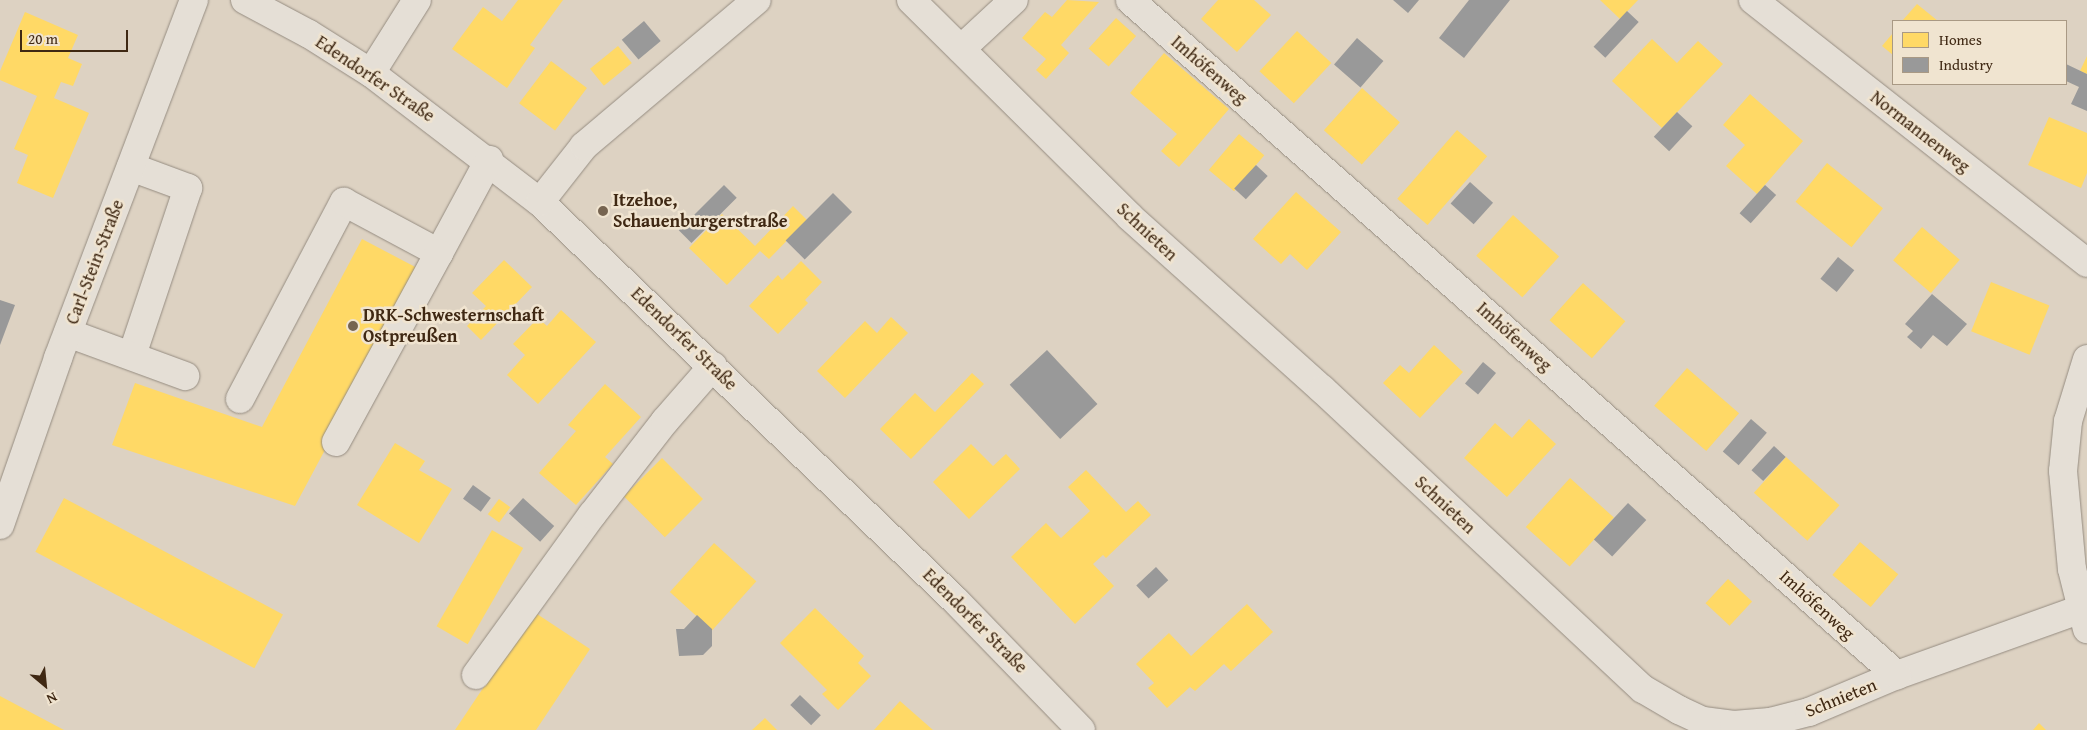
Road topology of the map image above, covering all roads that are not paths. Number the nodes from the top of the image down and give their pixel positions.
1 (194, 0) edge
2 (245, 0) edge
3 (418, 0) edge
4 (757, 0) edge
5 (911, 0) edge
6 (1014, 0) edge
7 (1130, 0) edge
8 (1754, 0) edge
9 (961, 49) junction
10 (371, 74) junction
11 (488, 160) junction
12 (131, 166) junction
13 (540, 202) junction
14 (439, 253) junction
15 (2087, 263) edge
16 (68, 333) junction
17 (132, 354) junction
18 (2087, 359) edge
19 (712, 366) junction
20 (185, 376) dead end
21 (240, 398) dead end
22 (336, 442) dead end
23 (0, 525) edge
24 (2084, 619) edge
25 (476, 675) dead end
26 (1897, 675) junction
27 (1811, 721) edge
28 (1080, 730) edge

1 - 12 street, Carl-Stein-Straße
2 - 10 street, Edendorfer Straße
3 - 10 street
4 - 13 street
5 - 9 street, Schnieten
6 - 9 street
7 - 26 street, Imhöfenweg
8 - 15 street, Normannenweg
9 - 27 street, Schnieten
10 - 11 street, Edendorfer Straße
11 - 13 street, Edendorfer Straße
11 - 14 street
12 - 16 street, Carl-Stein-Straße
12 - 17 street
13 - 19 street, Edendorfer Straße
14 - 21 street
14 - 22 street
16 - 17 street
16 - 23 street, Carl-Stein-Straße
17 - 20 street
18 - 24 street
19 - 25 street
19 - 28 street, Edendorfer Straße
24 - 26 street, Schnieten
26 - 27 street, Schnieten

